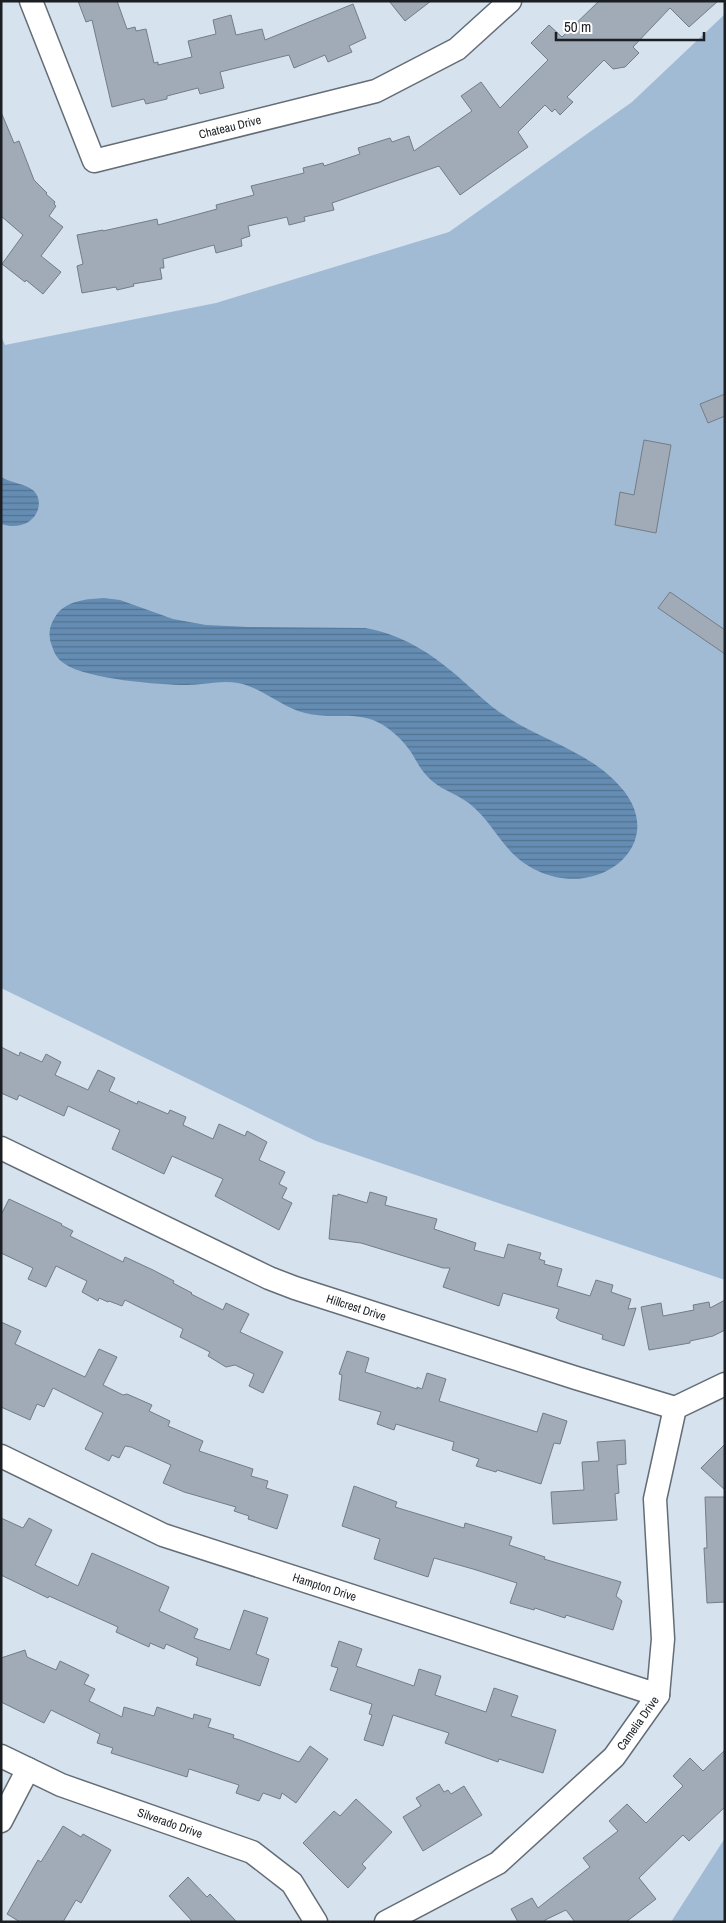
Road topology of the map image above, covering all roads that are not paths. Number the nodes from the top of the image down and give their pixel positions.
1 (30, 1) edge
2 (510, 1) edge
3 (1, 1148) edge
4 (725, 1384) edge
5 (676, 1408) junction
6 (1, 1456) edge
7 (658, 1695) junction
8 (1, 1756) edge
9 (28, 1769) junction
10 (1, 1821) edge
11 (316, 1922) edge
12 (386, 1922) edge

1 - 2 street, Chateau Drive
3 - 5 street, Hillcrest Drive
4 - 5 street
5 - 7 street, Camelia Drive
6 - 7 street, Hampton Drive
7 - 12 street, Camelia Drive
8 - 9 street, Silverado Drive
9 - 10 street
9 - 11 street, Silverado Drive

